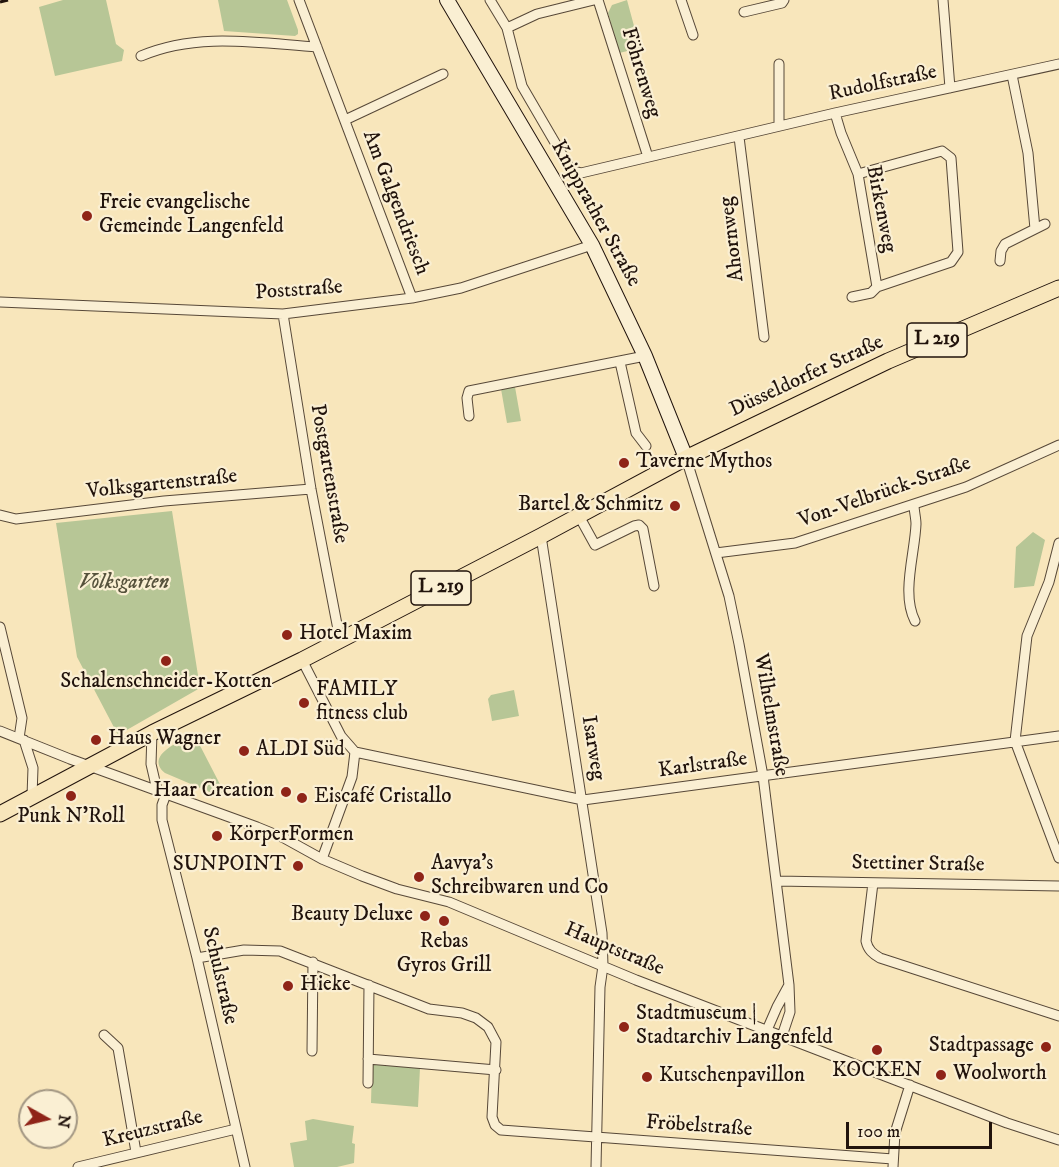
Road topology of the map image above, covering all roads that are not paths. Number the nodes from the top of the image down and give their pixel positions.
1 (299, 0) edge
2 (447, 0) edge
3 (490, 0) edge
4 (596, 0) edge
5 (681, 0) edge
6 (784, 0) edge
7 (943, 0) edge
8 (744, 12) dead end
9 (507, 28) junction
10 (693, 35) dead end
11 (317, 47) junction
12 (141, 56) dead end
13 (779, 64) dead end
14 (1059, 64) edge
15 (443, 74) dead end
16 (1012, 75) junction
17 (950, 88) junction
18 (835, 113) junction
19 (345, 120) junction
20 (779, 125) junction
21 (739, 137) junction
22 (648, 157) junction
23 (858, 174) junction
24 (1044, 224) dead end
25 (1035, 230) junction
26 (592, 245) junction
27 (1000, 261) dead end
28 (877, 287) junction
29 (1059, 288) edge
30 (852, 297) dead end
31 (412, 298) junction
32 (0, 302) edge
33 (283, 314) junction
34 (764, 338) dead end
35 (645, 356) junction
36 (620, 362) junction
37 (469, 416) dead end
38 (646, 446) dead end
39 (1059, 446) edge
40 (686, 458) junction
41 (311, 489) junction
42 (914, 505) junction
43 (0, 515) edge
44 (579, 516) junction
45 (16, 519) junction
46 (0, 523) edge
47 (541, 536) junction
48 (1059, 543) edge
49 (716, 553) junction
50 (654, 586) dead end
51 (915, 621) dead end
52 (0, 627) edge
53 (340, 640) junction
54 (302, 660) junction
55 (0, 731) edge
56 (152, 733) junction
57 (1059, 736) edge
58 (21, 739) junction
59 (1016, 741) junction
60 (355, 752) junction
61 (90, 766) junction
62 (763, 776) junction
63 (162, 792) junction
64 (32, 796) junction
65 (583, 800) junction
66 (0, 814) edge
67 (1059, 858) edge
68 (322, 859) junction
69 (777, 881) junction
70 (873, 883) junction
71 (1059, 886) edge
72 (197, 958) junction
73 (313, 963) junction
74 (603, 966) junction
75 (369, 985) junction
76 (789, 986) junction
77 (1059, 1016) edge
78 (767, 1030) junction
79 (104, 1035) dead end
80 (782, 1036) junction
81 (312, 1051) dead end
82 (368, 1059) junction
83 (496, 1070) junction
84 (368, 1083) dead end
85 (910, 1085) junction
86 (236, 1129) junction
87 (596, 1137) junction
88 (1059, 1140) edge
89 (136, 1152) junction
90 (893, 1163) edge
91 (78, 1167) edge
92 (246, 1167) edge
93 (596, 1167) edge

1 - 11 street, Am Galgendriesch
2 - 26 main road, Knipprather Straße
3 - 9 street, Rudolfstraße
4 - 9 street, Föhrenweg
4 - 22 street, Föhrenweg
5 - 10 street
6 - 8 street
7 - 17 street
9 - 22 street, Rudolfstraße
11 - 12 street
11 - 19 street, Am Galgendriesch
13 - 20 street
14 - 16 street, Rudolfstraße
15 - 19 street, Am Galgendriesch
16 - 17 street, Rudolfstraße
16 - 25 street
17 - 18 street, Rudolfstraße
18 - 20 street, Rudolfstraße
18 - 23 street, Birkenweg
19 - 31 street, Am Galgendriesch
20 - 21 street, Rudolfstraße
21 - 22 street, Rudolfstraße
21 - 34 street, Ahornweg
23 - 28 street, Birkenweg
23 - 28 street
24 - 25 street
25 - 27 street
26 - 31 street, Poststraße
26 - 35 main road, Knipprather Straße
28 - 30 street
29 - 40 main road, Düsseldorfer Straße / L 219
31 - 33 street, Poststraße
32 - 33 street, Poststraße
33 - 41 street, Postgartenstraße
35 - 36 street
35 - 40 main road, Knipprather Straße
36 - 37 street
36 - 38 street
39 - 42 street, Von-Velbrück-Straße
40 - 44 main road, Düsseldorfer Straße / L 219
40 - 49 street, Wilhelmstraße
41 - 45 street, Volksgartenstraße
41 - 53 street, Postgartenstraße
42 - 49 street, Von-Velbrück-Straße
42 - 51 street
43 - 45 street, Volksgartenstraße
44 - 47 main road, Düsseldorfer Straße / L 219
44 - 50 street
45 - 46 street, Volksgartenstraße
47 - 53 main road, Düsseldorfer Straße / L 219
47 - 65 street, Isarweg
48 - 59 street
49 - 62 street, Wilhelmstraße
52 - 58 street
53 - 54 main road, Düsseldorfer Straße / L 219
54 - 56 main road, Düsseldorfer Straße / L 219
54 - 60 street
55 - 58 street, Hauptstraße
56 - 61 main road, Düsseldorfer Straße / L 219
56 - 63 street
57 - 59 street, Karlstraße
58 - 61 street, Hauptstraße
58 - 64 street
59 - 62 street, Karlstraße
59 - 67 street
60 - 65 street, Karlstraße
60 - 68 street
61 - 63 street, Hauptstraße
61 - 64 main road, L 219
62 - 65 street, Karlstraße
62 - 69 street, Wilhelmstraße
63 - 68 street, Hauptstraße
63 - 72 street, Schulstraße
64 - 66 main road, L 219
65 - 74 street, Isarweg
68 - 74 street, Hauptstraße
69 - 70 street, Stettiner Straße
69 - 76 street, Wilhelmstraße
70 - 71 street, Stettiner Straße
70 - 77 street
72 - 73 street
72 - 86 street, Schulstraße
73 - 75 street
73 - 81 street
74 - 78 street, Hauptstraße
74 - 87 street, Isarweg
75 - 82 street
75 - 83 street
76 - 78 street
76 - 80 street, Wilhelmstraße
78 - 80 street, Hauptstraße
79 - 89 street
80 - 85 street, Hauptstraße
82 - 83 street
82 - 84 street
83 - 87 street, Fröbelstraße
85 - 88 street, Hauptstraße
85 - 90 street
86 - 89 street, Kreuzstraße
86 - 92 street, Schulstraße
87 - 90 street, Fröbelstraße
87 - 93 street, Isarweg
89 - 91 street, Kreuzstraße

